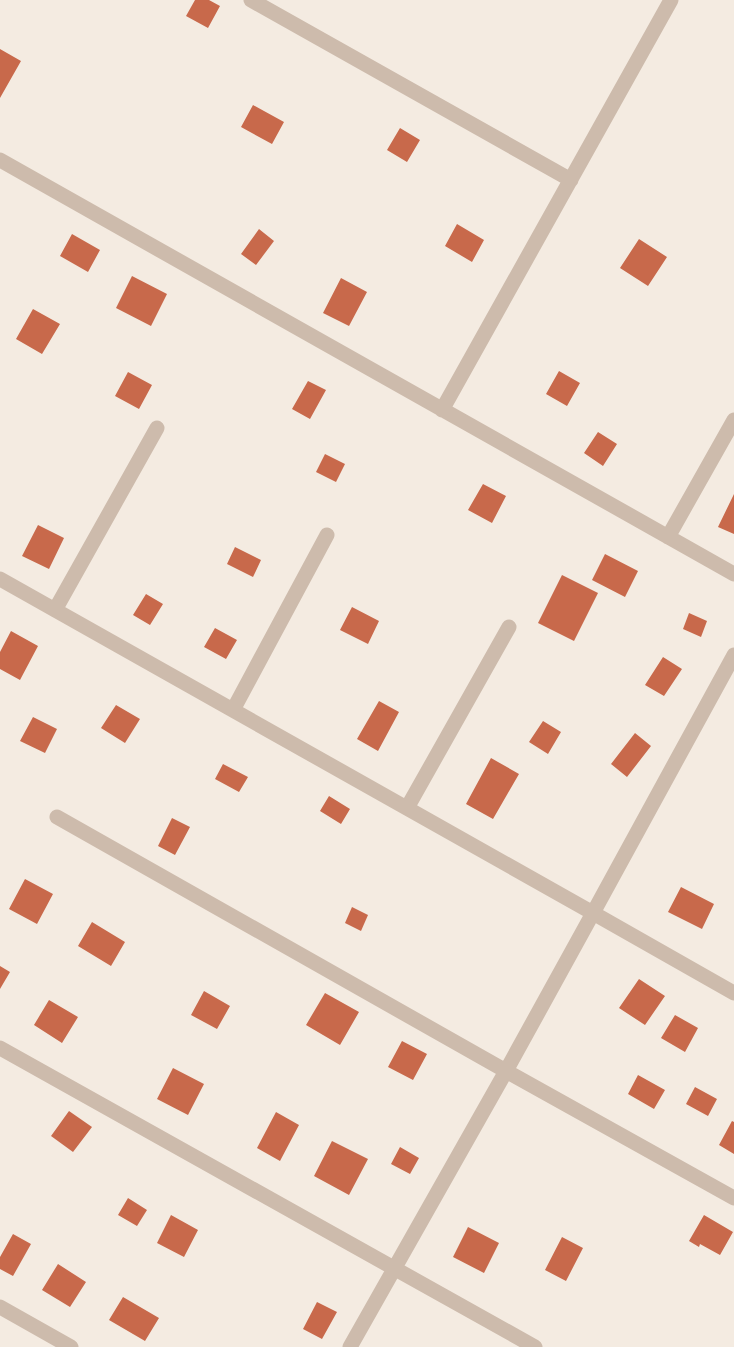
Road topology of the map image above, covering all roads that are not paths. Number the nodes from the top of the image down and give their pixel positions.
1 (251, 0) edge
2 (672, 0) edge
3 (0, 160) edge
4 (570, 180) junction
5 (442, 410) junction
6 (734, 420) edge
7 (157, 428) dead end
8 (327, 535) dead end
9 (668, 537) junction
10 (734, 574) edge
11 (0, 579) edge
12 (55, 610) junction
13 (509, 627) dead end
14 (734, 655) edge
15 (233, 710) junction
16 (407, 808) junction
17 (57, 817) dead end
18 (593, 913) junction
19 (734, 993) edge
20 (0, 1048) edge
21 (506, 1071) junction
22 (734, 1198) edge
23 (394, 1268) junction
24 (0, 1307) edge
25 (71, 1347) edge
26 (350, 1347) edge
27 (535, 1347) edge

1 - 4 street
2 - 4 street
3 - 5 street
4 - 5 street
5 - 9 street
6 - 9 street
7 - 12 street
8 - 15 street
9 - 10 street
11 - 12 street
12 - 15 street
13 - 16 street
14 - 18 street
15 - 16 street
16 - 18 street
17 - 21 street
18 - 19 street
18 - 21 street
20 - 23 street
21 - 22 street
21 - 23 street
23 - 26 street
23 - 27 street
24 - 25 street

